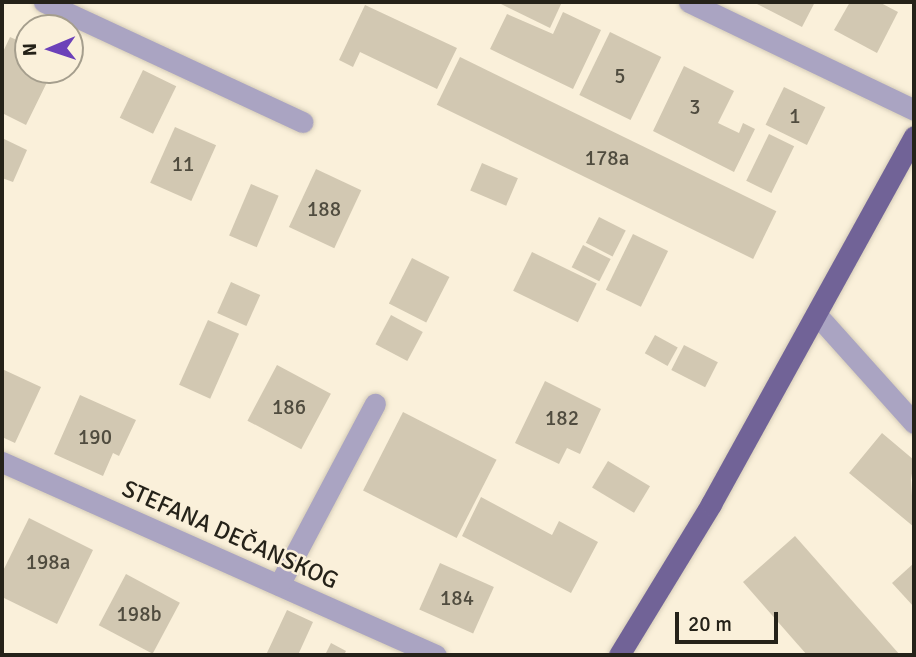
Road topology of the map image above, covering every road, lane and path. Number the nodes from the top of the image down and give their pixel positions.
1 (44, 2) edge
2 (689, 2) edge
3 (914, 110) edge
4 (303, 121) dead end
5 (914, 136) edge
6 (817, 315) junction
7 (375, 404) dead end
8 (914, 423) edge
9 (2, 462) edge
10 (279, 585) junction
11 (436, 655) edge
12 (619, 655) edge

1 - 4 street
2 - 3 street
5 - 6 main road
6 - 8 street
6 - 12 main road
7 - 10 street
9 - 10 street, STEFANA DEČANSKOG
10 - 11 street, STEFANA DEČANSKOG

